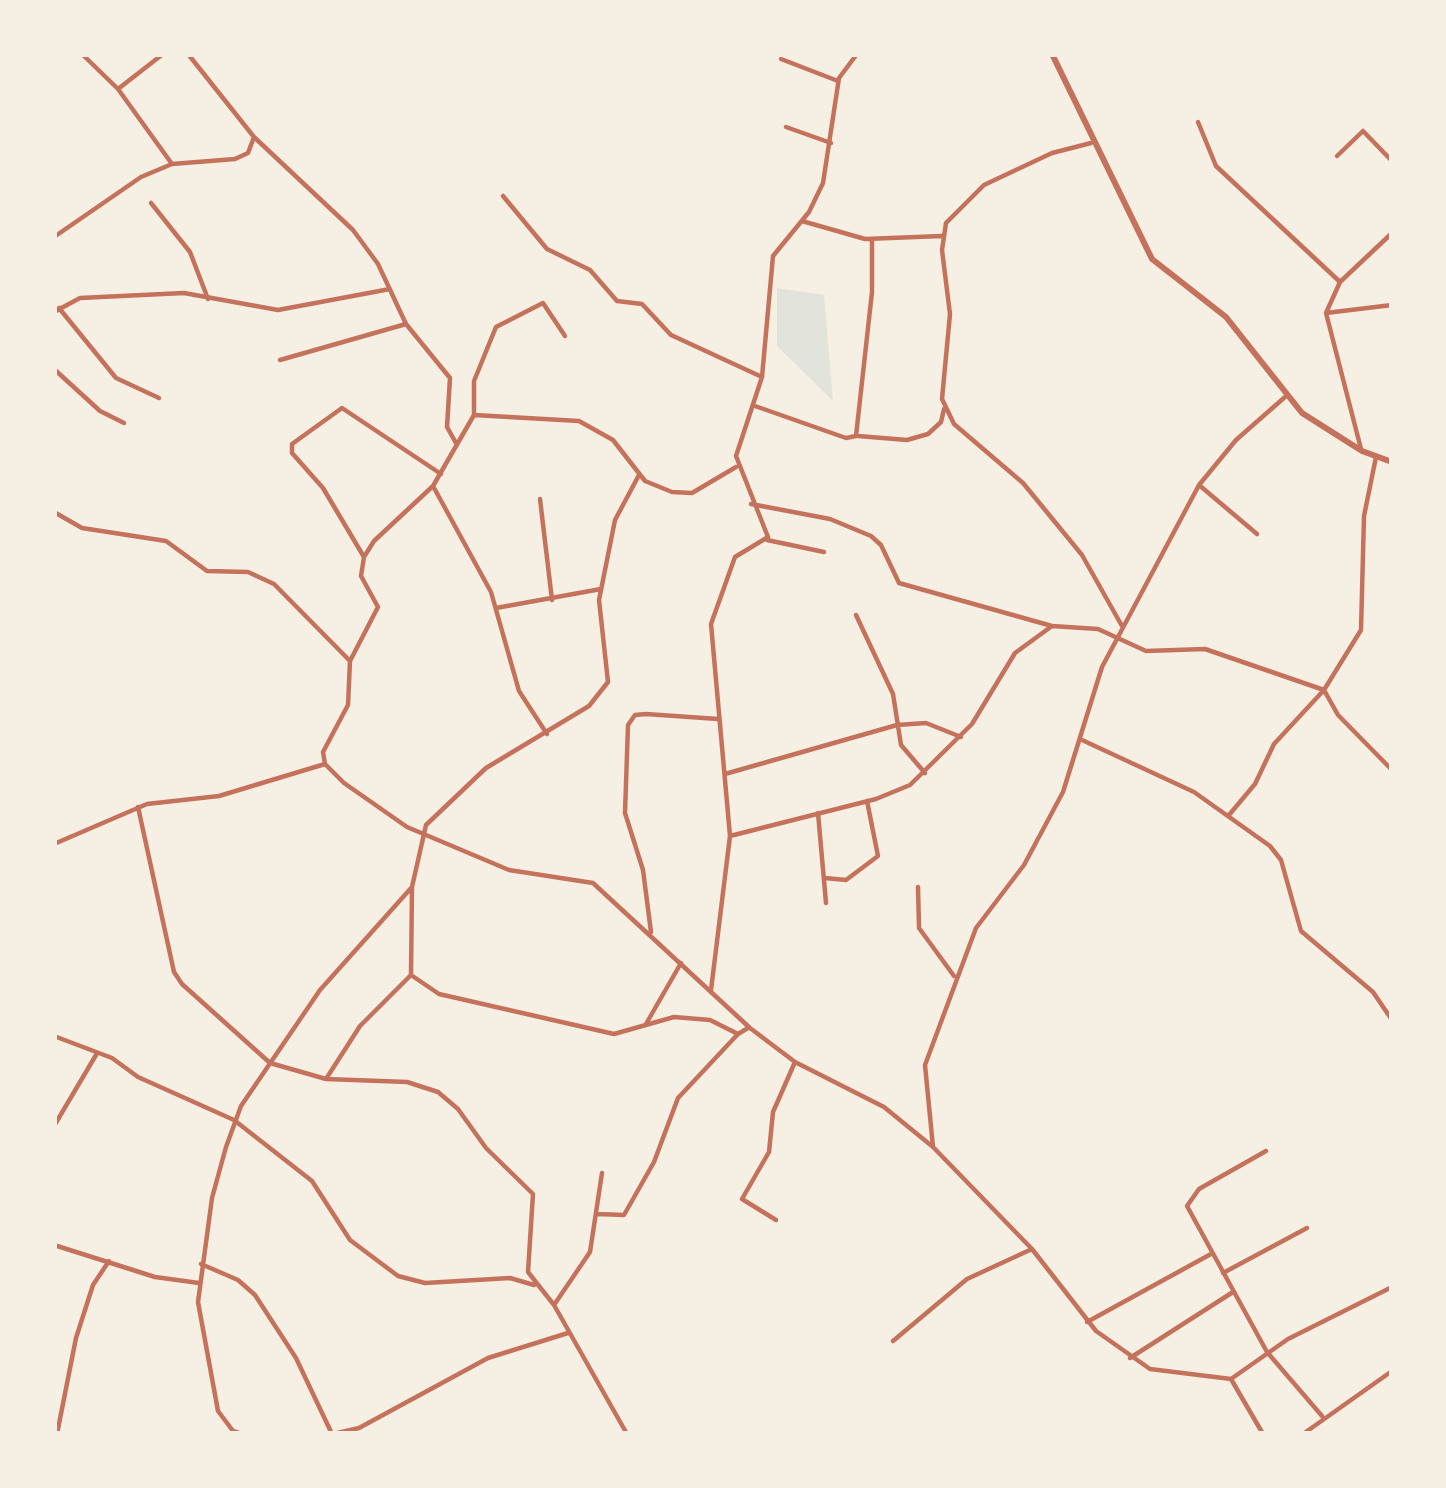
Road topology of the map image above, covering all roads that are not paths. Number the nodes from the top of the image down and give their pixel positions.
1 (82, 54) edge
2 (163, 54) edge
3 (188, 54) edge
4 (857, 54) edge
5 (1052, 54) edge
6 (781, 59) dead end
7 (838, 81) junction
8 (118, 88) junction
9 (1198, 122) dead end
10 (786, 127) dead end
11 (254, 137) junction
12 (830, 142) junction
13 (1091, 143) junction
14 (1336, 156) dead end
15 (1392, 161) edge
16 (172, 164) junction
17 (503, 196) dead end
18 (152, 203) dead end
19 (802, 221) junction
20 (1392, 233) edge
21 (942, 236) junction
22 (54, 237) edge
23 (872, 239) junction
24 (1340, 282) junction
25 (390, 289) junction
26 (208, 299) junction
27 (1392, 305) edge
28 (56, 310) edge
29 (1326, 313) junction
30 (406, 324) junction
31 (565, 336) dead end
32 (280, 360) dead end
33 (54, 369) edge
34 (762, 377) junction
35 (1285, 397) junction
36 (158, 398) dead end
37 (755, 406) junction
38 (944, 410) junction
39 (474, 415) junction
40 (124, 422) dead end
41 (856, 436) junction
42 (456, 443) junction
43 (1362, 451) junction
44 (1376, 458) junction
45 (1392, 462) edge
46 (736, 467) junction
47 (441, 474) junction
48 (639, 476) junction
49 (1198, 485) junction
50 (433, 486) junction
51 (540, 500) dead end
52 (752, 504) junction
53 (54, 512) edge
54 (1257, 534) dead end
55 (767, 540) junction
56 (824, 552) dead end
57 (364, 557) junction
58 (601, 589) junction
59 (552, 600) junction
60 (496, 608) junction
61 (856, 615) dead end
62 (1052, 626) junction
63 (1122, 626) junction
64 (1117, 636) junction
65 (350, 661) junction
66 (1324, 691) junction
67 (718, 719) junction
68 (897, 725) junction
69 (547, 734) junction
70 (961, 737) junction
71 (1082, 740) junction
72 (325, 764) junction
73 (1392, 770) edge
74 (724, 773) junction
75 (925, 773) junction
76 (867, 801) junction
77 (138, 807) junction
78 (818, 812) junction
79 (1229, 815) junction
80 (421, 833) junction
81 (730, 836) junction
82 (54, 844) edge
83 (825, 878) junction
84 (412, 887) junction
85 (918, 887) dead end
86 (826, 903) dead end
87 (651, 936) junction
88 (681, 963) junction
89 (411, 975) junction
90 (954, 976) junction
91 (711, 990) junction
92 (1392, 1020) edge
93 (646, 1024) junction
94 (750, 1028) junction
95 (738, 1034) junction
96 (54, 1036) edge
97 (98, 1054) junction
98 (795, 1062) junction
99 (270, 1063) junction
100 (326, 1079) junction
101 (234, 1120) junction
102 (54, 1126) edge
103 (932, 1147) junction
104 (1266, 1151) dead end
105 (602, 1173) dead end
106 (597, 1214) junction
107 (776, 1220) dead end
108 (1307, 1228) dead end
109 (54, 1245) edge
110 (1033, 1249) junction
111 (1211, 1254) junction
112 (109, 1261) junction
113 (202, 1264) junction
114 (1223, 1273) junction
115 (199, 1283) junction
116 (534, 1285) junction
117 (1392, 1287) edge
118 (1233, 1292) junction
119 (554, 1305) junction
120 (1087, 1322) junction
121 (568, 1333) junction
122 (893, 1341) dead end
123 (1267, 1352) junction
124 (1130, 1358) junction
125 (1392, 1371) edge
126 (1231, 1379) junction
127 (1322, 1416) junction
128 (232, 1432) edge
129 (57, 1434) edge
130 (242, 1434) edge
131 (332, 1434) edge
132 (627, 1434) edge
133 (1263, 1434) edge
134 (1303, 1434) edge

1 - 8 street
2 - 8 street
3 - 11 street
4 - 7 street
5 - 13 street
6 - 7 street
7 - 12 street
8 - 16 street
9 - 24 street
10 - 12 street
11 - 16 street
11 - 25 street
12 - 19 street
13 - 21 street
13 - 35 street
14 - 15 street
16 - 22 street
17 - 34 street
18 - 26 street
19 - 23 street
19 - 34 street
20 - 24 street
21 - 23 street
21 - 38 street
23 - 41 street
24 - 29 street
25 - 26 street
25 - 30 street
26 - 28 street
27 - 29 street
28 - 36 street
29 - 43 street
30 - 32 street
30 - 42 street
31 - 39 street
33 - 40 street
34 - 37 street
35 - 43 street
35 - 49 street
37 - 41 street
37 - 46 street
38 - 41 street
38 - 63 street
39 - 42 street
39 - 48 street
42 - 47 street
43 - 44 street
44 - 45 street
44 - 66 street
46 - 48 street
46 - 52 street
47 - 50 street
47 - 57 street
48 - 58 street
49 - 54 street
49 - 63 street
50 - 57 street
50 - 60 street
51 - 59 street
52 - 55 street
52 - 62 street
53 - 65 street
55 - 56 street
55 - 67 street
57 - 65 street
58 - 59 street
58 - 69 street
59 - 60 street
60 - 69 street
61 - 68 street
62 - 64 street
62 - 70 street
63 - 64 street
64 - 66 street
64 - 71 street
65 - 72 street
66 - 73 street
66 - 79 street
67 - 74 street
67 - 87 street
68 - 70 street
68 - 74 street
68 - 75 street
69 - 80 street
70 - 75 street
71 - 79 street
71 - 90 street
72 - 77 street
72 - 80 street
74 - 81 street
75 - 76 street
76 - 78 street
76 - 83 street
77 - 82 street
77 - 99 street
78 - 81 street
78 - 83 street
79 - 92 street
80 - 84 street
80 - 87 street
81 - 91 street
83 - 86 street
84 - 89 street
84 - 99 street
85 - 90 street
87 - 88 street
88 - 91 street
88 - 93 street
89 - 93 street
89 - 100 street
90 - 103 street
91 - 94 street
93 - 95 street
94 - 95 street
94 - 98 street
95 - 106 street
96 - 97 street
97 - 101 street
97 - 102 street
98 - 103 street
98 - 107 street
99 - 100 street
99 - 101 street
100 - 116 street
101 - 113 street
101 - 116 street
103 - 110 street
104 - 111 street
105 - 106 street
106 - 119 street
108 - 114 street
109 - 112 street
110 - 120 street
110 - 122 street
111 - 114 street
111 - 120 street
112 - 115 street
112 - 129 street
113 - 115 street
113 - 131 street
114 - 118 street
115 - 128 street
116 - 119 street
117 - 123 street
118 - 123 street
118 - 124 street
119 - 121 street
120 - 124 street
121 - 131 street
121 - 132 street
123 - 126 street
123 - 127 street
124 - 126 street
125 - 127 street
126 - 133 street
127 - 134 street
128 - 130 street

